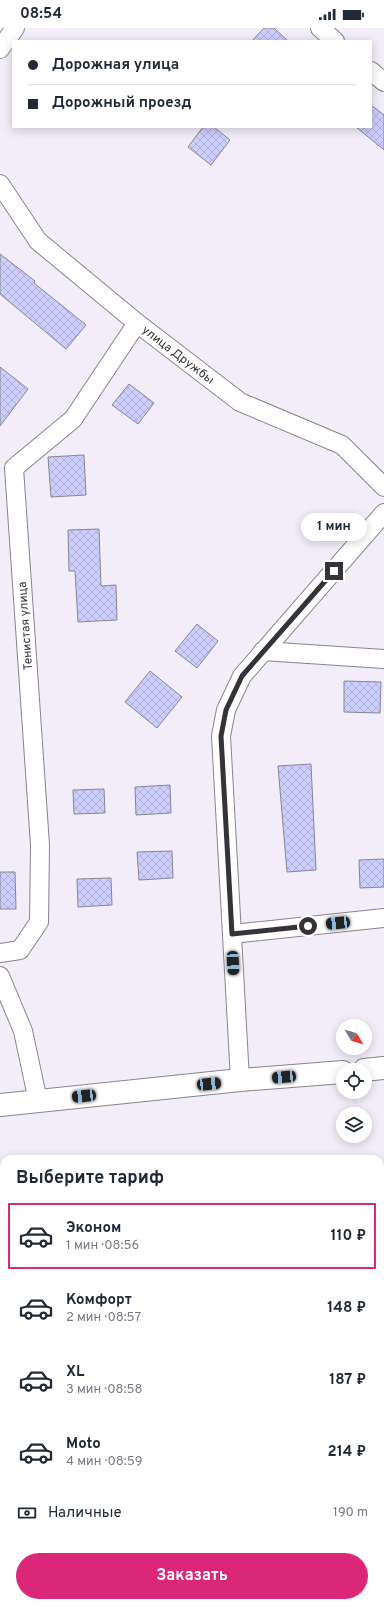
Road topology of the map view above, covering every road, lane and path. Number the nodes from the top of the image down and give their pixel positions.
1 (15, 28) edge
2 (320, 28) edge
3 (334, 40) edge
4 (0, 49) edge
5 (372, 72) edge
6 (384, 82) edge
7 (0, 184) edge
8 (137, 323) junction
9 (384, 487) edge
10 (384, 513) edge
11 (263, 651) junction
12 (384, 659) edge
13 (384, 918) edge
14 (232, 934) junction
15 (0, 953) edge
16 (0, 976) edge
17 (384, 1068) edge
18 (372, 1069) edge
19 (336, 1073) edge
20 (240, 1080) junction
21 (38, 1101) junction
22 (0, 1105) edge

1 - 4 street
2 - 3 street
5 - 6 street
7 - 8 street, улица Дружбы
8 - 9 street, улица Дружбы
8 - 15 street, Тенистая улица
10 - 11 street
11 - 12 street
11 - 14 street
13 - 14 street
14 - 20 street
16 - 21 street
17 - 18 main road
19 - 20 main road
20 - 21 main road
21 - 22 main road

